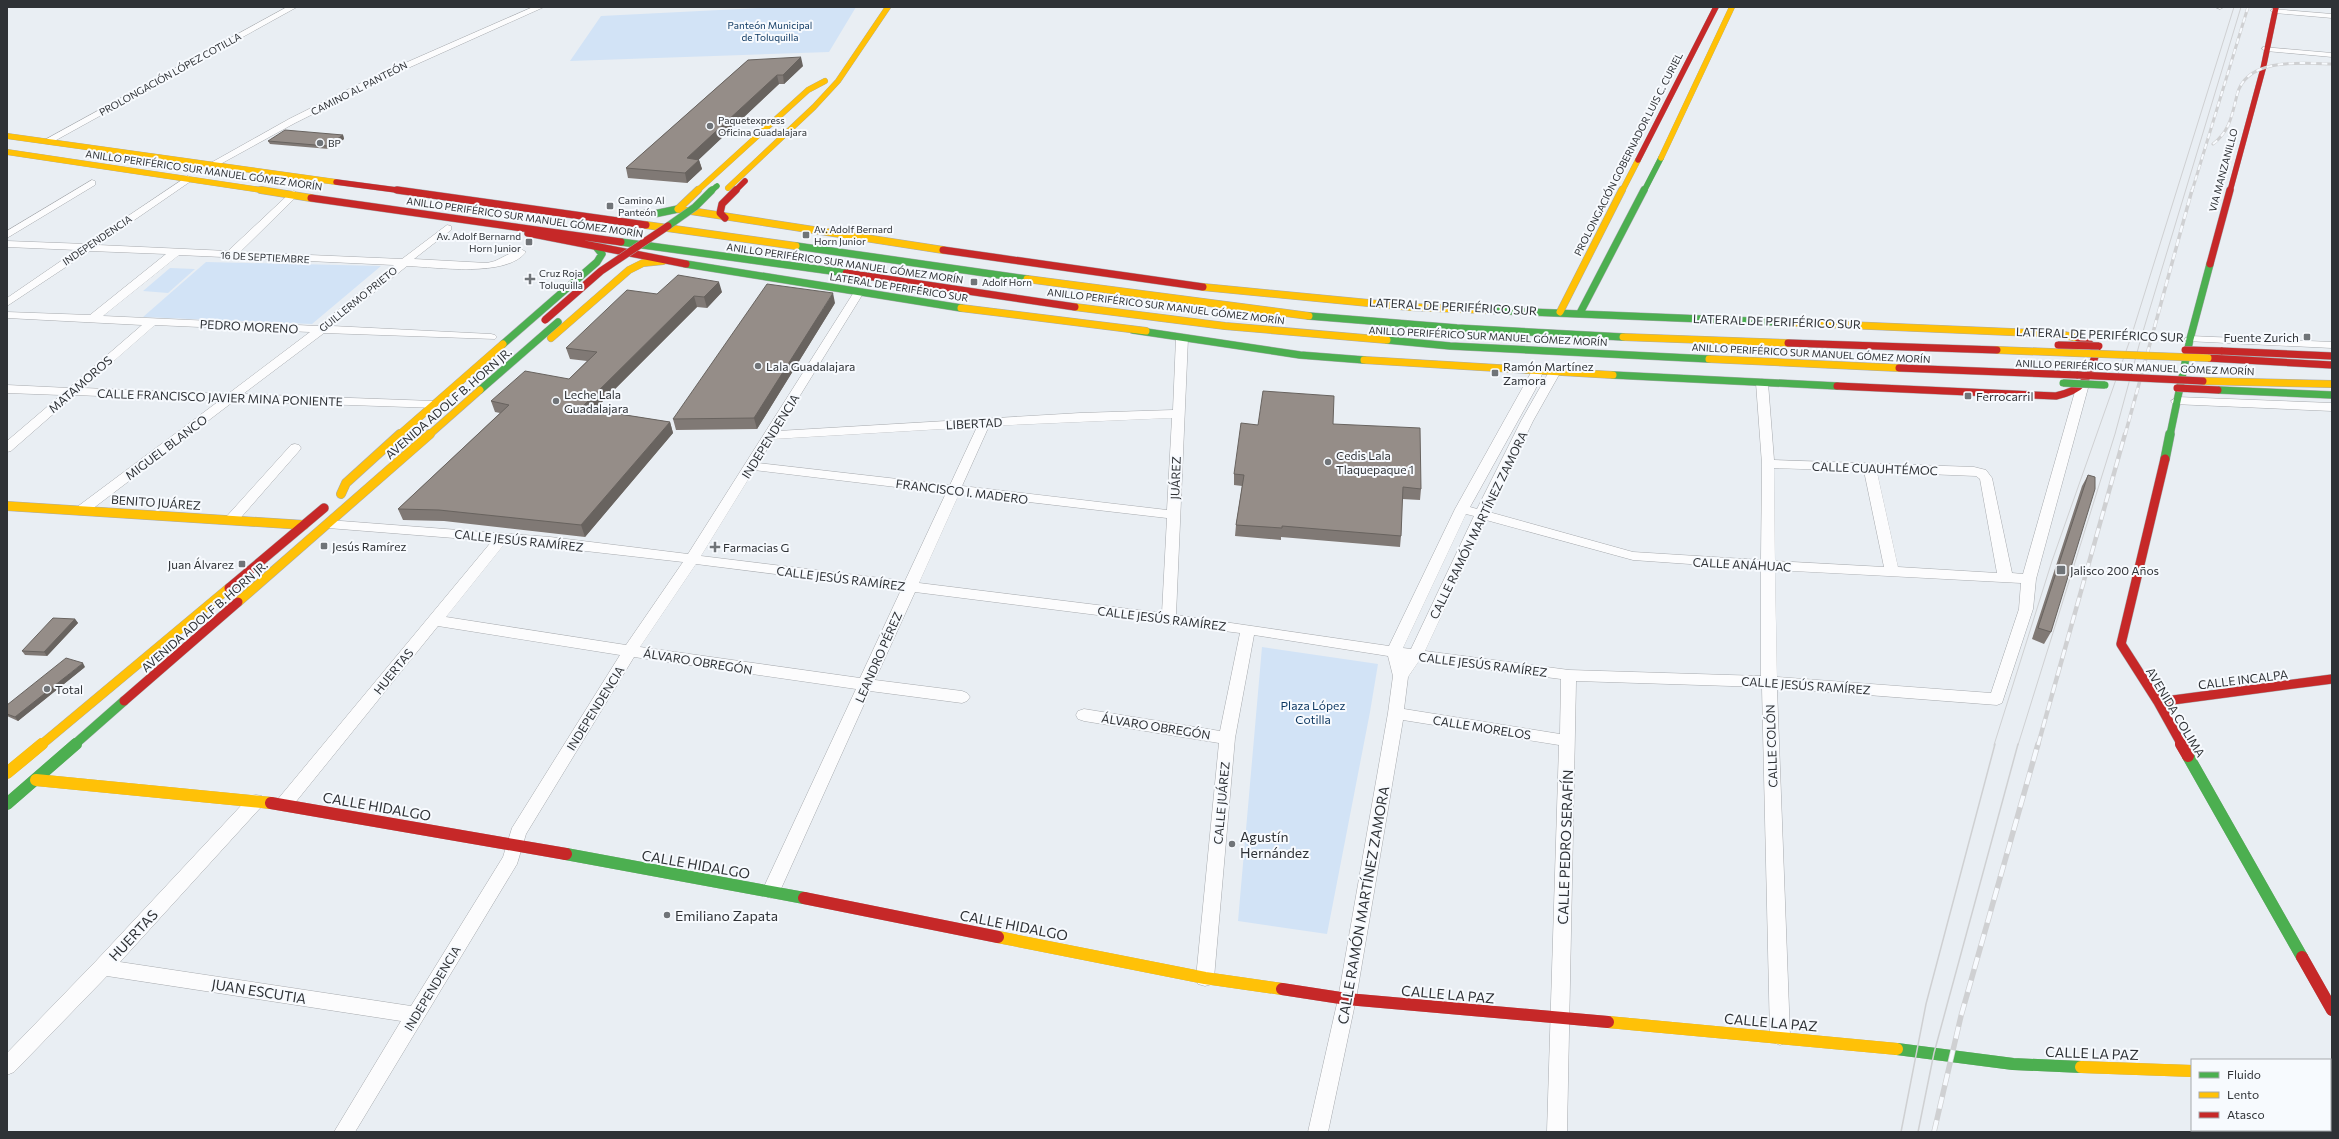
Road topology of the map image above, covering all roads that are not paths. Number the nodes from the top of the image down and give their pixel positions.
1 (293, 7) edge
2 (540, 7) edge
3 (888, 7) edge
4 (1716, 7) edge
5 (1732, 7) edge
6 (2275, 9) edge
7 (2332, 16) edge
8 (2266, 49) junction
9 (2332, 54) edge
10 (838, 81) junction
11 (7, 136) edge
12 (46, 142) junction
13 (7, 152) edge
14 (32, 156) junction
15 (7, 157) edge
16 (212, 165) junction
17 (188, 179) junction
18 (92, 183) dead end
19 (354, 184) junction
20 (294, 194) junction
21 (694, 196) junction
22 (726, 200) junction
23 (678, 209) junction
24 (725, 218) junction
25 (490, 225) junction
26 (447, 228) dead end
27 (7, 235) edge
28 (7, 244) edge
29 (86, 247) junction
30 (597, 248) junction
31 (176, 252) junction
32 (521, 252) dead end
33 (230, 255) junction
34 (663, 261) junction
35 (402, 263) junction
36 (1134, 277) junction
37 (1033, 279) junction
38 (577, 280) junction
39 (612, 284) junction
40 (859, 292) junction
41 (1222, 296) junction
42 (7, 303) edge
43 (544, 308) junction
44 (1560, 312) junction
45 (1580, 313) junction
46 (578, 314) junction
47 (7, 315) edge
48 (91, 320) junction
49 (153, 321) junction
50 (1542, 323) dead end
51 (320, 330) junction
52 (1132, 330) junction
53 (1788, 333) dead end
54 (491, 337) dead end
55 (1182, 338) junction
56 (2190, 339) junction
57 (2332, 345) edge
58 (1450, 346) junction
59 (2332, 356) edge
60 (1545, 361) dead end
61 (1567, 362) dead end
62 (1599, 363) dead end
63 (2332, 365) edge
64 (1537, 372) junction
65 (1554, 373) junction
66 (2080, 382) junction
67 (1762, 383) junction
68 (2332, 384) edge
69 (7, 389) edge
70 (72, 392) junction
71 (2332, 395) edge
72 (231, 398) junction
73 (2177, 401) junction
74 (433, 405) junction
75 (2332, 407) edge
76 (1178, 414) junction
77 (984, 422) junction
78 (770, 435) junction
79 (7, 448) edge
80 (295, 448) dead end
81 (1768, 464) junction
82 (751, 466) junction
83 (1870, 468) junction
84 (954, 490) junction
85 (336, 498) junction
86 (7, 506) edge
87 (1462, 509) junction
88 (82, 510) junction
89 (1481, 514) junction
90 (1173, 515) junction
91 (232, 519) junction
92 (330, 523) junction
93 (304, 525) junction
94 (503, 537) junction
95 (692, 559) junction
96 (1770, 565) junction
97 (1432, 569) junction
98 (1892, 571) junction
99 (1453, 575) junction
100 (2005, 576) junction
101 (2029, 579) junction
102 (910, 586) junction
103 (1169, 619) junction
104 (434, 620) junction
105 (1248, 629) junction
106 (630, 650) junction
107 (1394, 651) junction
108 (1416, 655) junction
109 (1569, 675) junction
110 (1401, 676) junction
111 (2332, 679) edge
112 (1769, 682) junction
113 (866, 684) junction
114 (962, 697) dead end
115 (2158, 702) junction
116 (1396, 713) junction
117 (1084, 715) dead end
118 (1227, 738) junction
119 (1568, 741) junction
120 (7, 773) edge
121 (7, 777) edge
122 (36, 780) junction
123 (256, 801) junction
124 (7, 804) edge
125 (284, 804) junction
126 (515, 845) junction
127 (771, 891) junction
128 (103, 967) junction
129 (1205, 978) junction
130 (1347, 999) junction
131 (2332, 1010) edge
132 (415, 1015) junction
133 (1560, 1018) junction
134 (1780, 1036) junction
135 (7, 1066) edge
136 (2191, 1071) edge
137 (344, 1132) edge
138 (1318, 1132) edge
139 (1557, 1132) edge

1 - 12 street, PROLONGACIÓN LÓPEZ COTILLA
2 - 16 street, CAMINO AL PANTEÓN
3 - 10 main road, AVENIDA ADOLF B. HORN JR.
4 - 44 main road, PROLONGACIÓN GOBERNADOR LUIS C. CURIEL
5 - 45 main road
6 - 7 street
6 - 8 main road, VIA MANZANILLO
8 - 9 street
8 - 56 main road, VIA MANZANILLO
10 - 22 main road
10 - 92 main road, AVENIDA ADOLF B. HORN JR.
11 - 12 main road, ANILLO PERIFÉRICO SUR MANUEL GÓMEZ MORÍN
12 - 16 main road, ANILLO PERIFÉRICO SUR MANUEL GÓMEZ MORÍN
13 - 14 main road, ANILLO PERIFÉRICO SUR MANUEL GÓMEZ MORÍN
14 - 15 main road
14 - 17 main road, ANILLO PERIFÉRICO SUR MANUEL GÓMEZ MORÍN
16 - 19 main road, ANILLO PERIFÉRICO SUR MANUEL GÓMEZ MORÍN
17 - 20 main road, ANILLO PERIFÉRICO SUR MANUEL GÓMEZ MORÍN
17 - 29 street, INDEPENDENCIA
18 - 27 street
19 - 23 main road
19 - 37 main road, ANILLO PERIFÉRICO SUR MANUEL GÓMEZ MORÍN
20 - 25 main road, ANILLO PERIFÉRICO SUR MANUEL GÓMEZ MORÍN
20 - 33 street
21 - 22 main road
21 - 23 main road
21 - 85 main road, AVENIDA ADOLF B. HORN JR., bridge
22 - 24 main road
23 - 24 main road
24 - 36 main road
25 - 30 main road, LATERAL DE PERIFÉRICO SUR
25 - 58 main road, ANILLO PERIFÉRICO SUR MANUEL GÓMEZ MORÍN
26 - 35 street, GUILLERMO PRIETO
28 - 29 street, 16 DE SEPTIEMBRE
29 - 31 street, 16 DE SEPTIEMBRE
29 - 42 street, INDEPENDENCIA
30 - 34 main road, LATERAL DE PERIFÉRICO SUR
30 - 38 main road
31 - 33 street, 16 DE SEPTIEMBRE
31 - 48 street
32 - 35 street, 16 DE SEPTIEMBRE
33 - 35 street, 16 DE SEPTIEMBRE
34 - 39 main road
34 - 40 main road, LATERAL DE PERIFÉRICO SUR
35 - 51 street, GUILLERMO PRIETO
36 - 41 main road
36 - 44 main road
37 - 41 main road
37 - 63 main road, ANILLO PERIFÉRICO SUR MANUEL GÓMEZ MORÍN, bridge
38 - 39 main road
38 - 43 main road
39 - 46 main road
40 - 52 main road, LATERAL DE PERIFÉRICO SUR
40 - 78 street, INDEPENDENCIA
41 - 50 main road, LATERAL DE PERIFÉRICO SUR
43 - 46 main road
43 - 74 main road
44 - 45 main road
45 - 66 main road
46 - 92 main road
47 - 48 street, PEDRO MORENO
48 - 49 street, PEDRO MORENO
49 - 51 street, PEDRO MORENO
49 - 70 street, MATAMOROS
51 - 54 street, PEDRO MORENO
51 - 72 street, GUILLERMO PRIETO
52 - 55 main road
52 - 60 main road
53 - 59 main road, LATERAL DE PERIFÉRICO SUR, bridge
55 - 64 main road
55 - 76 street, JUÁREZ
56 - 57 street
56 - 73 main road, VIA MANZANILLO
58 - 61 main road
58 - 66 main road, ANILLO PERIFÉRICO SUR MANUEL GÓMEZ MORÍN
62 - 71 main road, bridge
64 - 65 main road
64 - 87 street, CALLE RAMÓN MARTÍNEZ ZAMORA
65 - 67 main road
65 - 89 street, CALLE RAMÓN MARTÍNEZ ZAMORA
66 - 67 main road
66 - 68 main road, ANILLO PERIFÉRICO SUR MANUEL GÓMEZ MORÍN, bridge
66 - 101 street
67 - 81 street, CALLE COLÓN
69 - 70 street, CALLE FRANCISCO JAVIER MINA PONIENTE
70 - 72 street, CALLE FRANCISCO JAVIER MINA PONIENTE
70 - 79 street, MATAMOROS
72 - 74 street, CALLE FRANCISCO JAVIER MINA PONIENTE
72 - 88 street, MIGUEL BLANCO
73 - 75 street
73 - 115 main road, AVENIDA COLIMA
74 - 85 main road
76 - 77 street, LIBERTAD
76 - 90 street, JUÁREZ
77 - 78 street, LIBERTAD
77 - 84 street, LEANDRO PÉREZ
78 - 82 street, INDEPENDENCIA
80 - 91 street
81 - 83 street, CALLE CUAUHTÉMOC
81 - 96 street, CALLE COLÓN
82 - 84 street, FRANCISCO I. MADERO
82 - 95 street, INDEPENDENCIA
83 - 98 street
83 - 100 street, CALLE CUAUHTÉMOC
84 - 90 street, FRANCISCO I. MADERO
84 - 102 street, LEANDRO PÉREZ
85 - 93 main road, AVENIDA ADOLF B. HORN JR.
86 - 88 main road, BENITO JUÁREZ
87 - 89 street, CALLE ANÁHUAC
87 - 97 street, CALLE RAMÓN MARTÍNEZ ZAMORA
88 - 91 main road, BENITO JUÁREZ
89 - 96 street, CALLE ANÁHUAC
89 - 99 street, CALLE RAMÓN MARTÍNEZ ZAMORA
90 - 103 street, JUÁREZ
91 - 93 main road, BENITO JUÁREZ
92 - 94 street, CALLE JESÚS RAMÍREZ
92 - 122 main road, AVENIDA ADOLF B. HORN JR.
93 - 120 main road, AVENIDA ADOLF B. HORN JR.
94 - 95 street, CALLE JESÚS RAMÍREZ
94 - 104 street, HUERTAS
95 - 102 street, CALLE JESÚS RAMÍREZ
95 - 106 street, INDEPENDENCIA
96 - 98 street, CALLE ANÁHUAC
96 - 112 street, CALLE COLÓN
97 - 99 street
97 - 107 street, CALLE RAMÓN MARTÍNEZ ZAMORA
98 - 100 street, CALLE ANÁHUAC
99 - 108 street, CALLE RAMÓN MARTÍNEZ ZAMORA
100 - 101 street, CALLE ANÁHUAC
101 - 112 street, CALLE JESÚS RAMÍREZ
102 - 103 street, CALLE JESÚS RAMÍREZ
102 - 113 street, LEANDRO PÉREZ
103 - 105 street, CALLE JESÚS RAMÍREZ
104 - 106 street, ÁLVARO OBREGÓN
104 - 125 street, HUERTAS
105 - 107 street, CALLE JESÚS RAMÍREZ
105 - 118 street, CALLE JUÁREZ
106 - 113 street, ÁLVARO OBREGÓN
106 - 126 street, INDEPENDENCIA
107 - 108 street, CALLE JESÚS RAMÍREZ
107 - 110 street, CALLE RAMÓN MARTÍNEZ ZAMORA
108 - 109 street, CALLE JESÚS RAMÍREZ
108 - 110 street, CALLE RAMÓN MARTÍNEZ ZAMORA
109 - 112 street, CALLE JESÚS RAMÍREZ
109 - 119 street, CALLE PEDRO SERAFÍN
110 - 116 street, CALLE RAMÓN MARTÍNEZ ZAMORA
111 - 115 main road, CALLE INCALPA
112 - 134 street, CALLE COLÓN
113 - 114 street, ÁLVARO OBREGÓN
113 - 127 street, LEANDRO PÉREZ
115 - 131 main road, AVENIDA COLIMA
116 - 119 street, CALLE MORELOS
116 - 130 street, CALLE RAMÓN MARTÍNEZ ZAMORA
117 - 118 street, ÁLVARO OBREGÓN
118 - 129 street, CALLE JUÁREZ
119 - 133 street, CALLE PEDRO SERAFÍN
121 - 122 street
122 - 123 main road, CALLE HIDALGO
122 - 124 main road, AVENIDA ADOLF B. HORN JR.
123 - 125 main road, CALLE HIDALGO
123 - 128 street, HUERTAS
125 - 126 main road, CALLE HIDALGO
126 - 127 main road, CALLE HIDALGO
126 - 132 street, INDEPENDENCIA
127 - 129 main road, CALLE HIDALGO
128 - 132 street, JUAN ESCUTIA
128 - 135 street, HUERTAS
129 - 130 main road, CALLE HIDALGO
130 - 133 main road, CALLE LA PAZ
130 - 138 street, CALLE RAMÓN MARTÍNEZ ZAMORA
132 - 137 street, INDEPENDENCIA
133 - 134 main road, CALLE LA PAZ
133 - 139 street, CALLE PEDRO SERAFÍN
134 - 136 main road, CALLE LA PAZ

